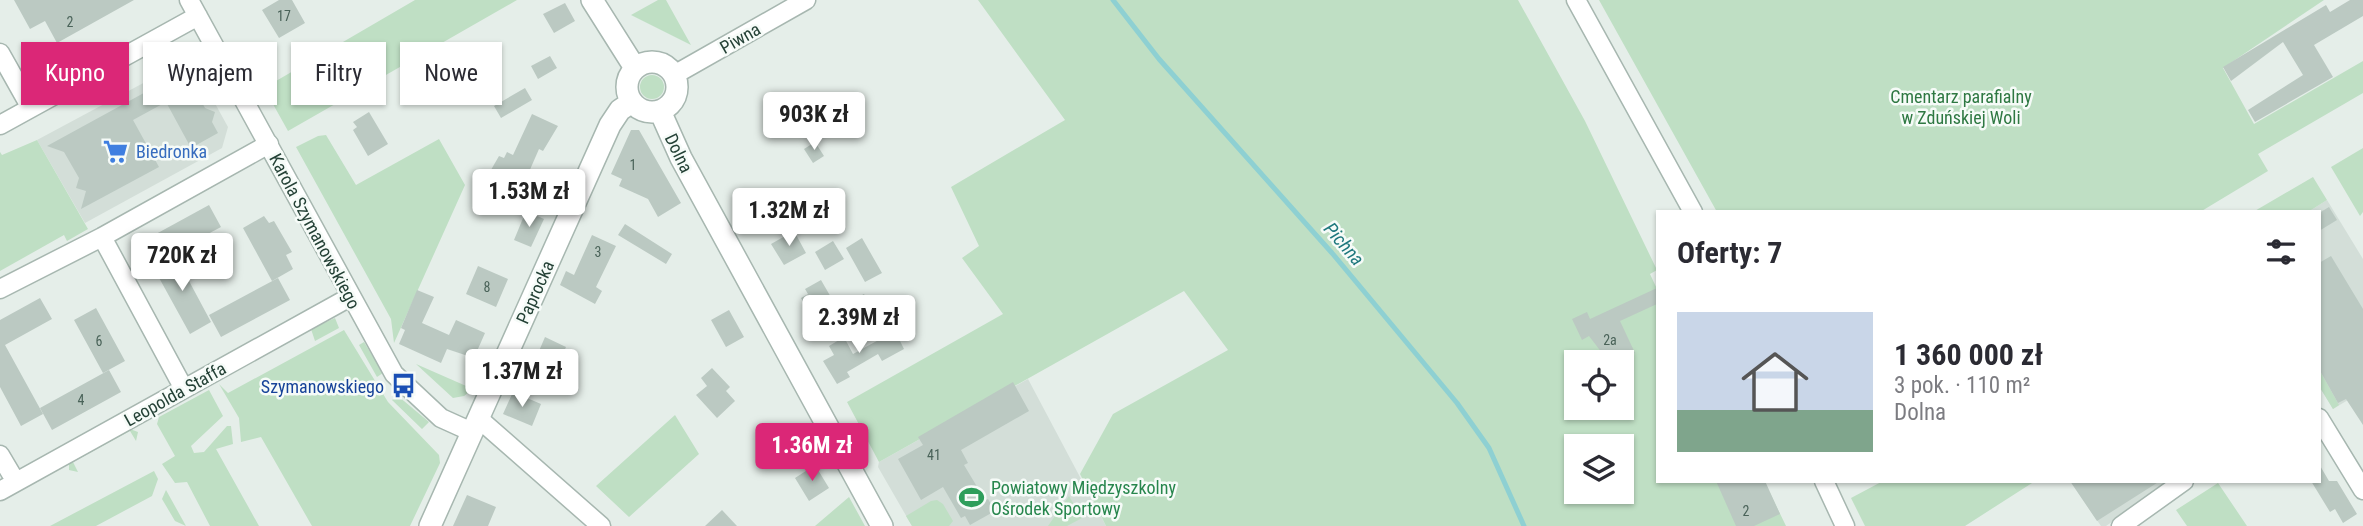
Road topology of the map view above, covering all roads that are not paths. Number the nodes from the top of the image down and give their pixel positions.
1 (592, 0) edge
2 (806, 0) edge
3 (1576, 0) edge
4 (193, 8) edge
5 (0, 53) edge
6 (635, 68) junction
7 (674, 75) junction
8 (632, 102) junction
9 (31, 108) junction
10 (660, 111) junction
11 (0, 125) edge
12 (269, 144) junction
13 (1692, 210) edge
14 (102, 237) junction
15 (0, 289) edge
16 (350, 297) junction
17 (184, 389) junction
18 (2321, 421) edge
19 (475, 425) junction
20 (0, 455) edge
21 (1825, 483) edge
22 (2181, 483) edge
23 (8, 486) edge
24 (2363, 490) edge
25 (430, 526) edge
26 (601, 526) edge
27 (882, 526) edge
28 (1845, 526) edge
29 (2121, 526) edge

1 - 6 street
2 - 7 street, Piwna
3 - 13 street
4 - 9 street
4 - 12 street, Karola Szymanowskiego
5 - 9 street
6 - 7 street
6 - 8 street
7 - 10 street
8 - 10 street
8 - 19 street, Paprocka
9 - 11 street
10 - 27 street, Dolna
12 - 14 street
12 - 16 street, Karola Szymanowskiego
14 - 15 street
14 - 17 street
16 - 17 street, Leopolda Staffa
16 - 19 street, Karola Szymanowskiego
17 - 23 street, Leopolda Staffa
18 - 24 street
19 - 25 street, Paprocka
19 - 26 street, Karola Szymanowskiego
20 - 23 street
21 - 28 street
22 - 29 street

